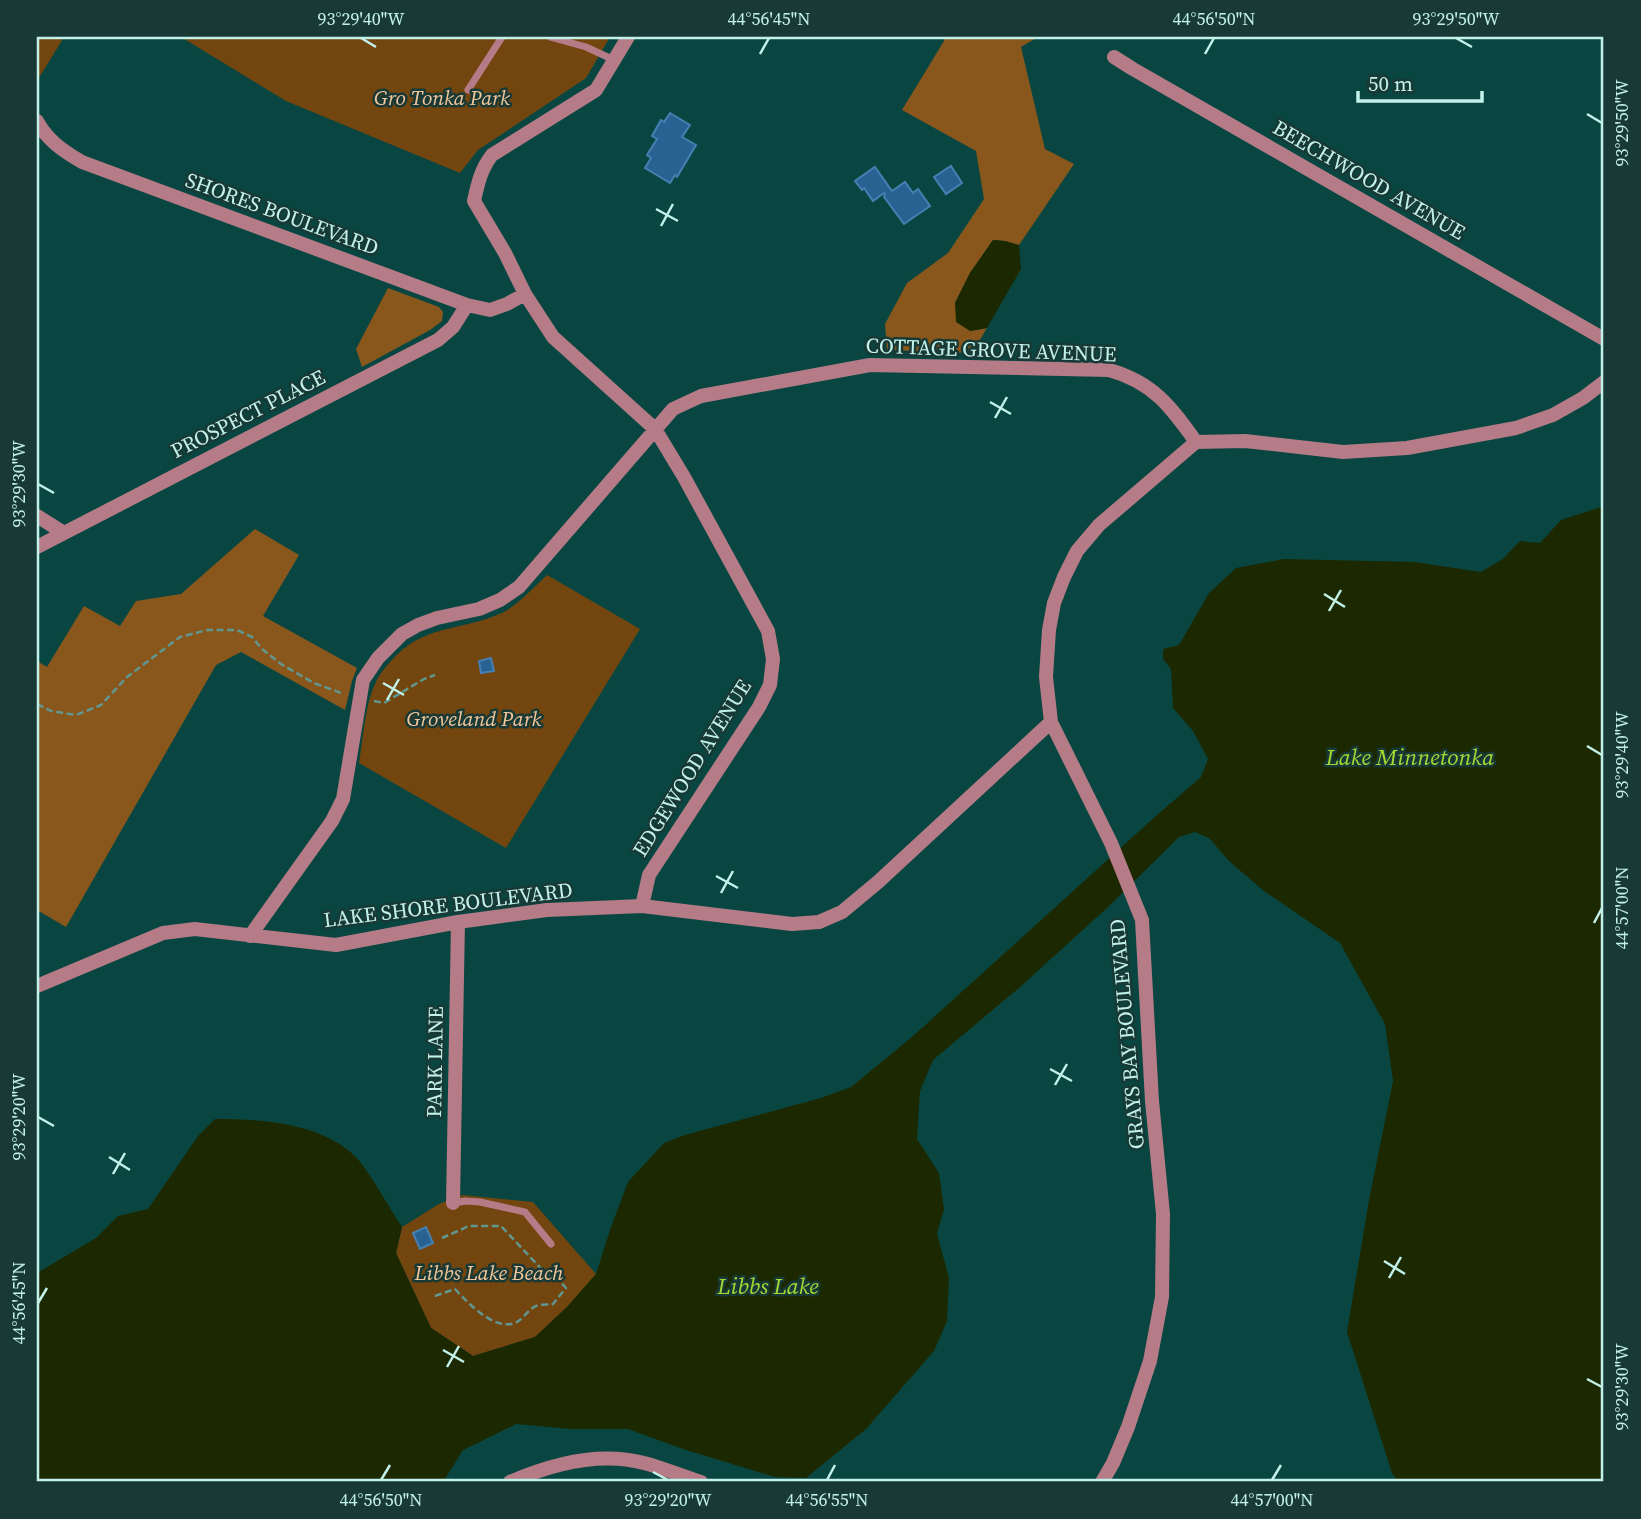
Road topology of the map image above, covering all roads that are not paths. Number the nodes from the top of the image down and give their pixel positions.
1 (502, 37) edge
2 (550, 37) edge
3 (628, 37) edge
4 (1114, 57) dead end
5 (614, 61) junction
6 (468, 90) dead end
7 (37, 121) edge
8 (526, 294) junction
9 (467, 305) junction
10 (1604, 338) edge
11 (1604, 382) edge
12 (655, 429) junction
13 (1196, 442) junction
14 (37, 516) edge
15 (65, 533) junction
16 (37, 547) edge
17 (1051, 722) junction
18 (642, 906) junction
19 (458, 922) junction
20 (250, 936) junction
21 (37, 986) edge
22 (453, 1203) joint
23 (551, 1244) dead end
24 (510, 1482) edge
25 (701, 1482) edge
26 (1102, 1482) edge

1 - 6 lane
2 - 5 lane
3 - 5 street
4 - 10 street, BEECHWOOD AVENUE
5 - 8 street, EDGEWOOD AVENUE
7 - 9 street, SHORES BOULEVARD
8 - 9 street, SHORES BOULEVARD
8 - 12 street, EDGEWOOD AVENUE
9 - 15 street, PROSPECT PLACE
11 - 13 street
12 - 13 street, COTTAGE GROVE AVENUE
12 - 18 street, EDGEWOOD AVENUE
12 - 20 street, COTTAGE GROVE AVENUE
13 - 17 street, GRAYS BAY BOULEVARD
14 - 15 street
15 - 16 street, PROSPECT PLACE
17 - 18 street, LAKE SHORE BOULEVARD
17 - 26 street, GRAYS BAY BOULEVARD
18 - 19 street, LAKE SHORE BOULEVARD
19 - 20 street, LAKE SHORE BOULEVARD
19 - 22 street, PARK LANE
20 - 21 street, LAKE SHORE BOULEVARD
22 - 23 lane
24 - 25 street

